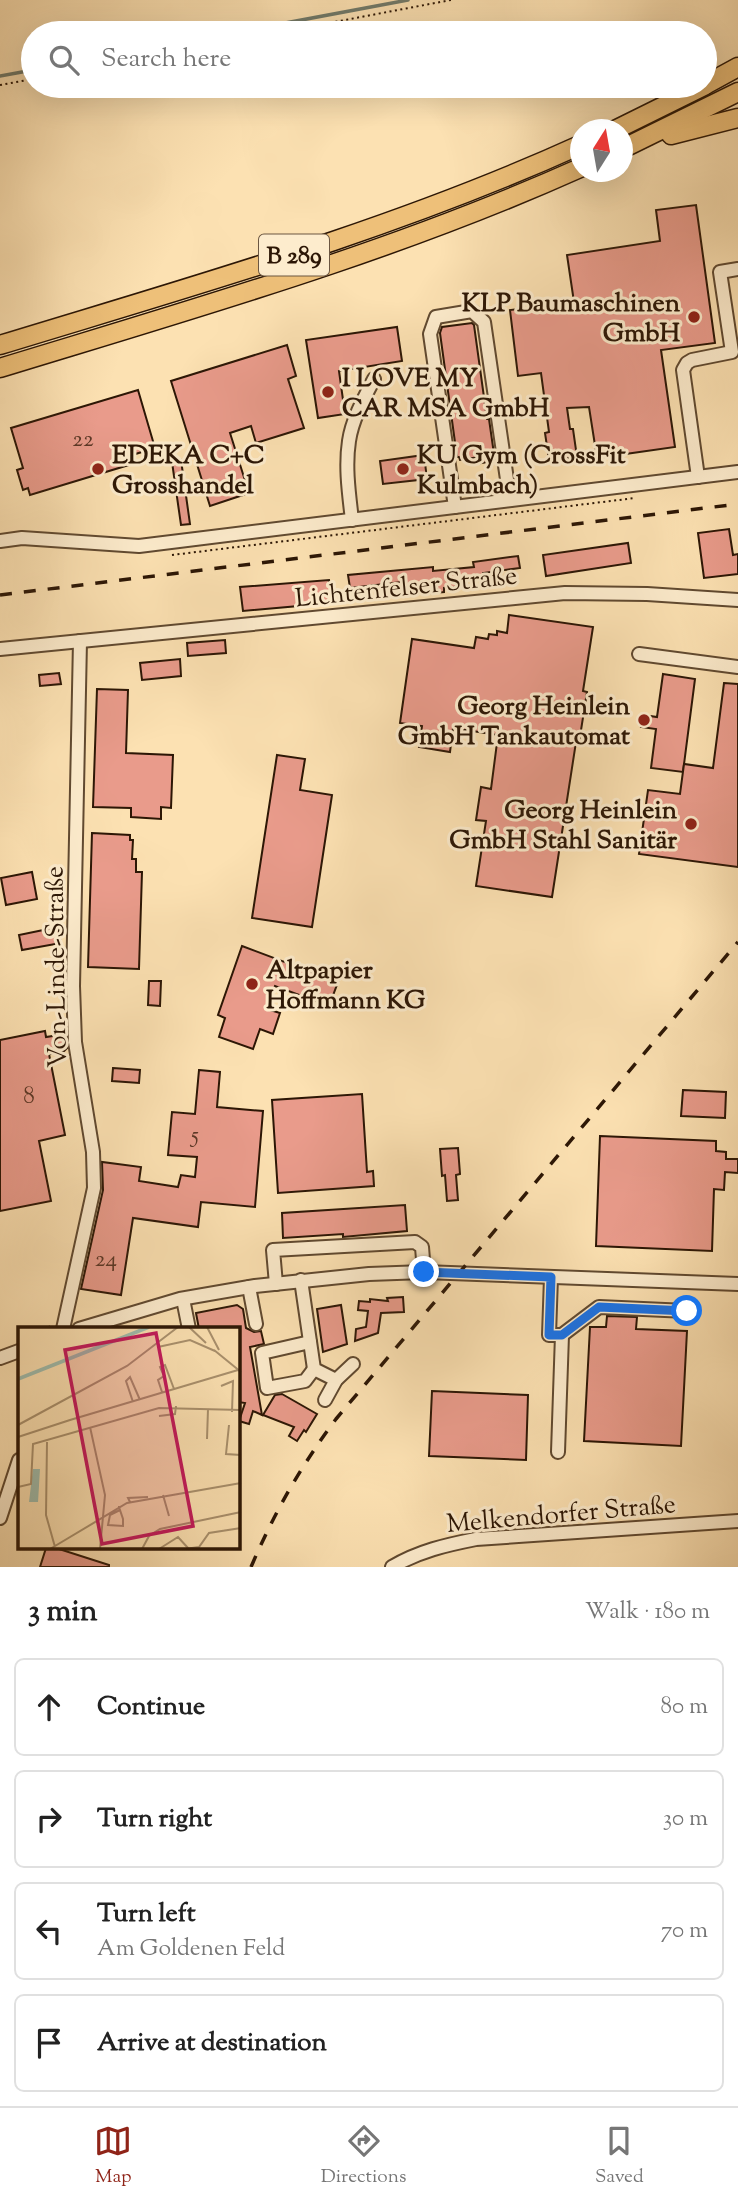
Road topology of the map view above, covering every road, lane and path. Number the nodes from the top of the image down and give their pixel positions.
1 (451, 0) edge
2 (340, 21) edge
3 (738, 67) edge
4 (717, 78) edge
5 (21, 81) edge
6 (0, 85) edge
7 (738, 92) edge
8 (678, 98) edge
9 (738, 118) edge
10 (633, 121) edge
11 (633, 144) edge
12 (633, 145) edge
13 (570, 149) edge
14 (570, 172) edge
15 (738, 269) edge
16 (0, 345) edge
17 (0, 368) edge
18 (374, 379) dead end
19 (738, 472) edge
20 (698, 477) junction
21 (510, 500) junction
22 (455, 507) junction
23 (352, 520) junction
24 (0, 541) edge
25 (738, 600) edge
26 (80, 641) junction
27 (0, 649) edge
28 (639, 654) dead end
29 (738, 667) edge
30 (424, 1272) junction
31 (551, 1277) junction
32 (301, 1280) junction
33 (276, 1284) junction
34 (738, 1284) edge
35 (249, 1287) junction
36 (183, 1299) junction
37 (687, 1311) dead end
38 (256, 1324) dead end
39 (63, 1327) edge
40 (86, 1327) edge
41 (189, 1327) edge
42 (562, 1335) junction
43 (310, 1342) junction
44 (18, 1351) edge
45 (0, 1358) edge
46 (354, 1364) dead end
47 (314, 1369) junction
48 (336, 1380) junction
49 (325, 1400) dead end
50 (558, 1452) dead end
51 (18, 1467) edge
52 (14, 1495) edge
53 (0, 1518) edge
54 (738, 1521) edge
55 (392, 1567) edge

1 - 2 path
3 - 4 highway
5 - 6 path
7 - 11 highway
8 - 10 highway
9 - 12 highway
13 - 16 highway, B 289
14 - 17 highway, B 289
15 - 20 street
18 - 23 street
19 - 20 street
20 - 21 street
21 - 22 street
21 - 22 street
22 - 23 street
23 - 24 street
25 - 26 street, Lichtenfelser Straße
26 - 27 street, Lichtenfelser Straße
26 - 39 street, Von-Linde-Straße
28 - 29 street
30 - 31 street
30 - 32 street
30 - 33 street
31 - 34 street
31 - 42 street
32 - 33 street
32 - 43 street
33 - 35 street
35 - 36 street
35 - 38 street
36 - 40 street
36 - 41 street
37 - 42 street
42 - 50 street
43 - 47 street
43 - 47 street
44 - 45 street
46 - 48 street
47 - 48 street
48 - 49 street
51 - 52 street
52 - 53 street
54 - 55 street, Melkendorfer Straße

